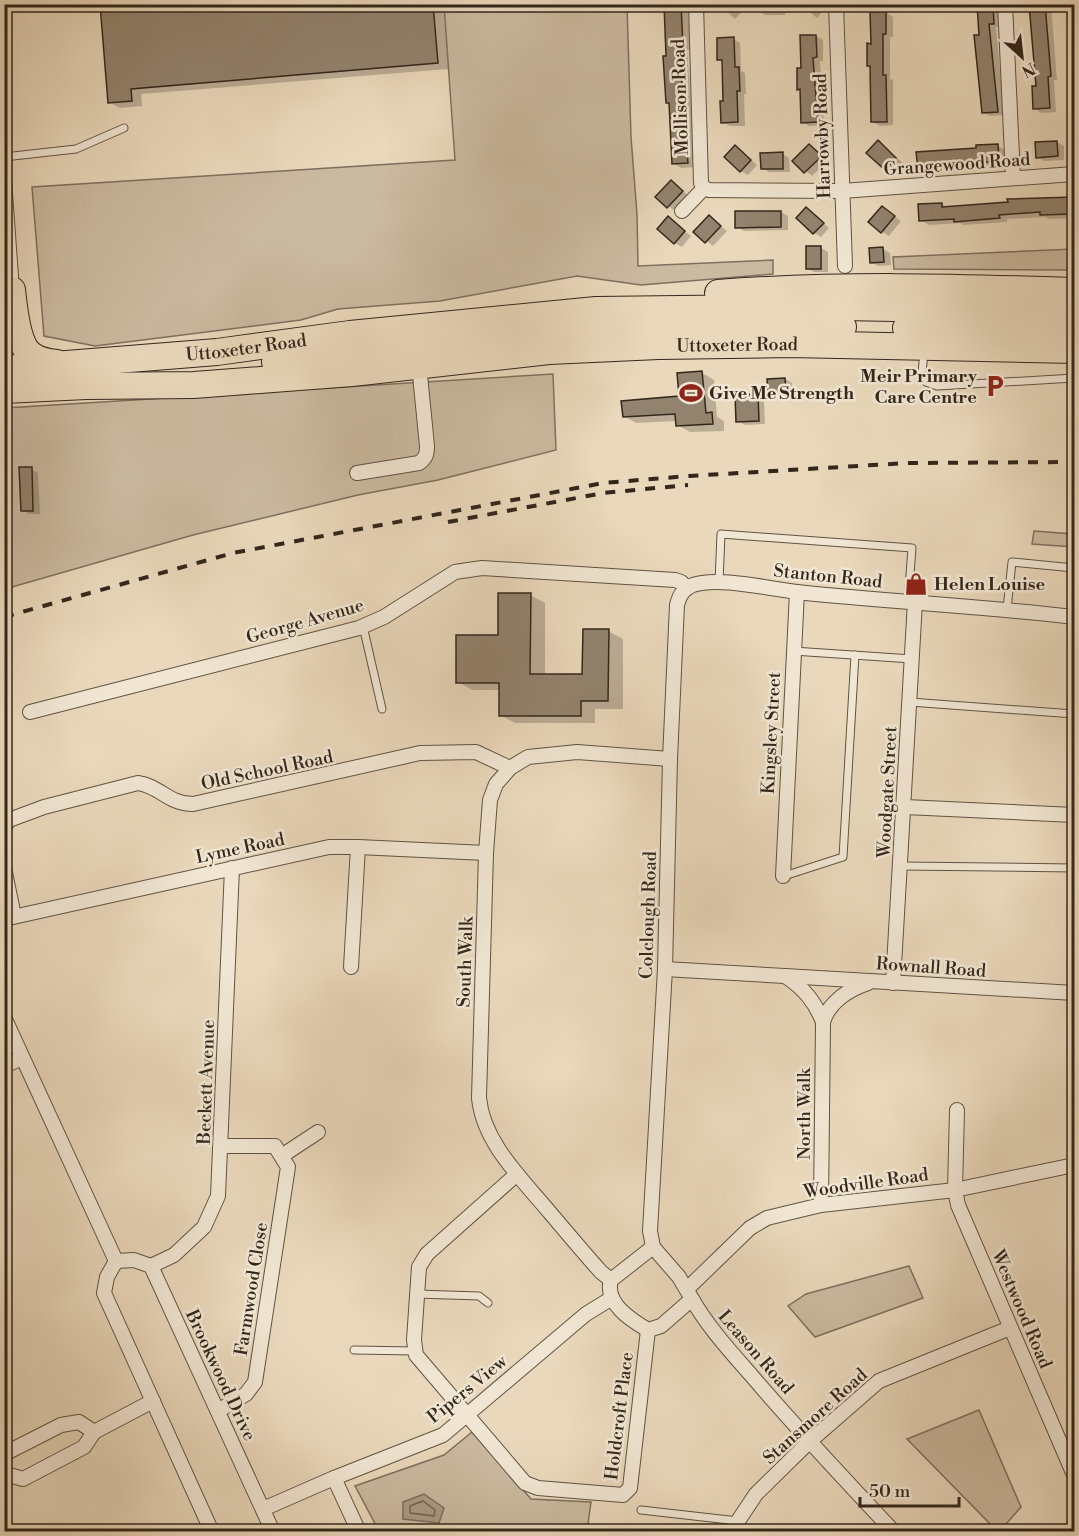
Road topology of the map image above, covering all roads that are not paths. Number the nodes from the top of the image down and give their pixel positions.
1 (696, 4) edge
2 (836, 4) edge
3 (1005, 4) edge
4 (124, 128) dead end
5 (4, 157) edge
6 (1074, 174) edge
7 (1013, 177) junction
8 (4, 179) edge
9 (704, 188) junction
10 (842, 191) junction
11 (682, 211) dead end
12 (845, 266) dead end
13 (12, 290) junction
14 (1074, 291) edge
15 (596, 310) junction
16 (4, 328) edge
17 (1064, 330) edge
18 (924, 346) junction
19 (410, 366) junction
20 (4, 369) edge
21 (79, 376) junction
22 (1074, 378) edge
23 (4, 390) edge
24 (357, 473) dead end
25 (1074, 568) edge
26 (719, 582) junction
27 (687, 588) junction
28 (796, 592) junction
29 (912, 602) junction
30 (1007, 609) junction
31 (1074, 617) edge
32 (363, 626) junction
33 (793, 651) junction
34 (855, 655) junction
35 (912, 659) junction
36 (909, 702) junction
37 (382, 709) dead end
38 (30, 712) dead end
39 (1074, 714) edge
40 (670, 759) junction
41 (510, 768) junction
42 (905, 807) junction
43 (1074, 815) edge
44 (4, 827) edge
45 (358, 847) junction
46 (486, 853) junction
47 (901, 866) junction
48 (4, 868) edge
49 (232, 868) junction
50 (1074, 868) edge
51 (783, 876) joint
52 (9, 918) edge
53 (351, 967) dead end
54 (665, 969) junction
55 (786, 975) junction
56 (873, 981) junction
57 (893, 983) junction
58 (1074, 993) edge
59 (4, 1017) edge
60 (823, 1022) junction
61 (22, 1058) junction
62 (4, 1066) edge
63 (957, 1110) dead end
64 (318, 1132) dead end
65 (222, 1146) junction
66 (283, 1155) junction
67 (1074, 1165) edge
68 (517, 1174) junction
69 (955, 1190) junction
70 (821, 1205) junction
71 (653, 1247) junction
72 (116, 1261) junction
73 (151, 1266) junction
74 (611, 1280) junction
75 (417, 1294) junction
76 (690, 1294) junction
77 (612, 1298) junction
78 (488, 1303) dead end
79 (1010, 1328) junction
80 (648, 1330) junction
81 (354, 1350) dead end
82 (415, 1351) junction
83 (153, 1401) junction
84 (218, 1411) junction
85 (468, 1414) junction
86 (94, 1432) junction
87 (809, 1442) junction
88 (4, 1454) edge
89 (4, 1469) edge
90 (1074, 1475) edge
91 (334, 1478) junction
92 (263, 1509) junction
93 (641, 1510) dead end
94 (735, 1526) edge
95 (889, 1530) edge
96 (212, 1532) edge
97 (273, 1532) edge
98 (359, 1532) edge

1 - 9 street, Mollison Road
2 - 10 street, Harrowby Road
3 - 7 street
4 - 5 lane
6 - 7 street, Grangewood Road
7 - 10 street, Grangewood Road
8 - 13 street
9 - 10 street
9 - 11 street
10 - 12 street, Harrowby Road
13 - 16 highway
13 - 21 highway
14 - 15 highway
15 - 17 highway
15 - 21 highway, Uttoxeter Road
17 - 18 highway, Uttoxeter Road
17 - 21 highway
18 - 19 highway, Uttoxeter Road
18 - 22 lane
19 - 21 highway, Uttoxeter Road
19 - 24 street
20 - 21 highway, Uttoxeter Road
21 - 23 highway, Uttoxeter Road
25 - 30 lane
26 - 27 street, Stanton Road
26 - 28 street, Stanton Road
26 - 29 lane
27 - 32 street, George Avenue
27 - 40 street, Colclough Road
28 - 29 street, Stanton Road
28 - 33 street, Kingsley Street
29 - 30 street, Stanton Road
29 - 35 street, Woodgate Street
30 - 31 street, Stanton Road
32 - 37 lane
32 - 38 street, George Avenue
33 - 34 lane
33 - 51 street, Kingsley Street
34 - 35 lane
34 - 51 lane
35 - 36 street, Woodgate Street
36 - 39 lane
36 - 42 street, Woodgate Street
40 - 41 street
40 - 54 street, Colclough Road
41 - 44 street, Old School Road
41 - 46 street, South Walk
42 - 43 street
42 - 47 street, Woodgate Street
45 - 46 street, Lyme Road
45 - 49 street, Lyme Road
45 - 53 street
46 - 68 street, South Walk
47 - 50 lane
47 - 57 street, Woodgate Street
48 - 52 street
49 - 52 street, Lyme Road
49 - 65 street, Beckett Avenue
54 - 55 street
54 - 71 street, Colclough Road
55 - 56 street, Rownall Road
55 - 60 street, North Walk
56 - 57 street, Rownall Road
56 - 60 street
57 - 58 street, Rownall Road
59 - 61 street
60 - 70 street, North Walk
61 - 62 street
61 - 72 street
63 - 69 street, Westwood Road
64 - 66 street
65 - 66 street
65 - 73 street, Beckett Avenue
66 - 84 street, Farmwood Close
67 - 69 street, Woodville Road
68 - 74 street, South Walk
68 - 75 street
69 - 70 street, Woodville Road
69 - 79 street, Westwood Road
70 - 76 street, Woodville Road
71 - 74 street
71 - 76 street
72 - 73 street
72 - 83 street
73 - 84 street, Brookwood Drive
74 - 77 street
75 - 78 lane
75 - 82 street
76 - 80 street
76 - 87 street, Leason Road
77 - 80 street
77 - 85 street, Pipers View
79 - 87 street, Stansmore Road
79 - 90 street, Westwood Road
80 - 85 street, Holdcroft Place
81 - 82 lane
82 - 85 street
83 - 86 street
83 - 96 street
84 - 92 street, Brookwood Drive
85 - 91 street, Pipers View
86 - 88 street
86 - 89 street
87 - 94 street, Stansmore Road
87 - 95 street, Leason Road
91 - 92 street, Pipers View
91 - 98 street
92 - 97 street, Brookwood Drive
93 - 94 lane

